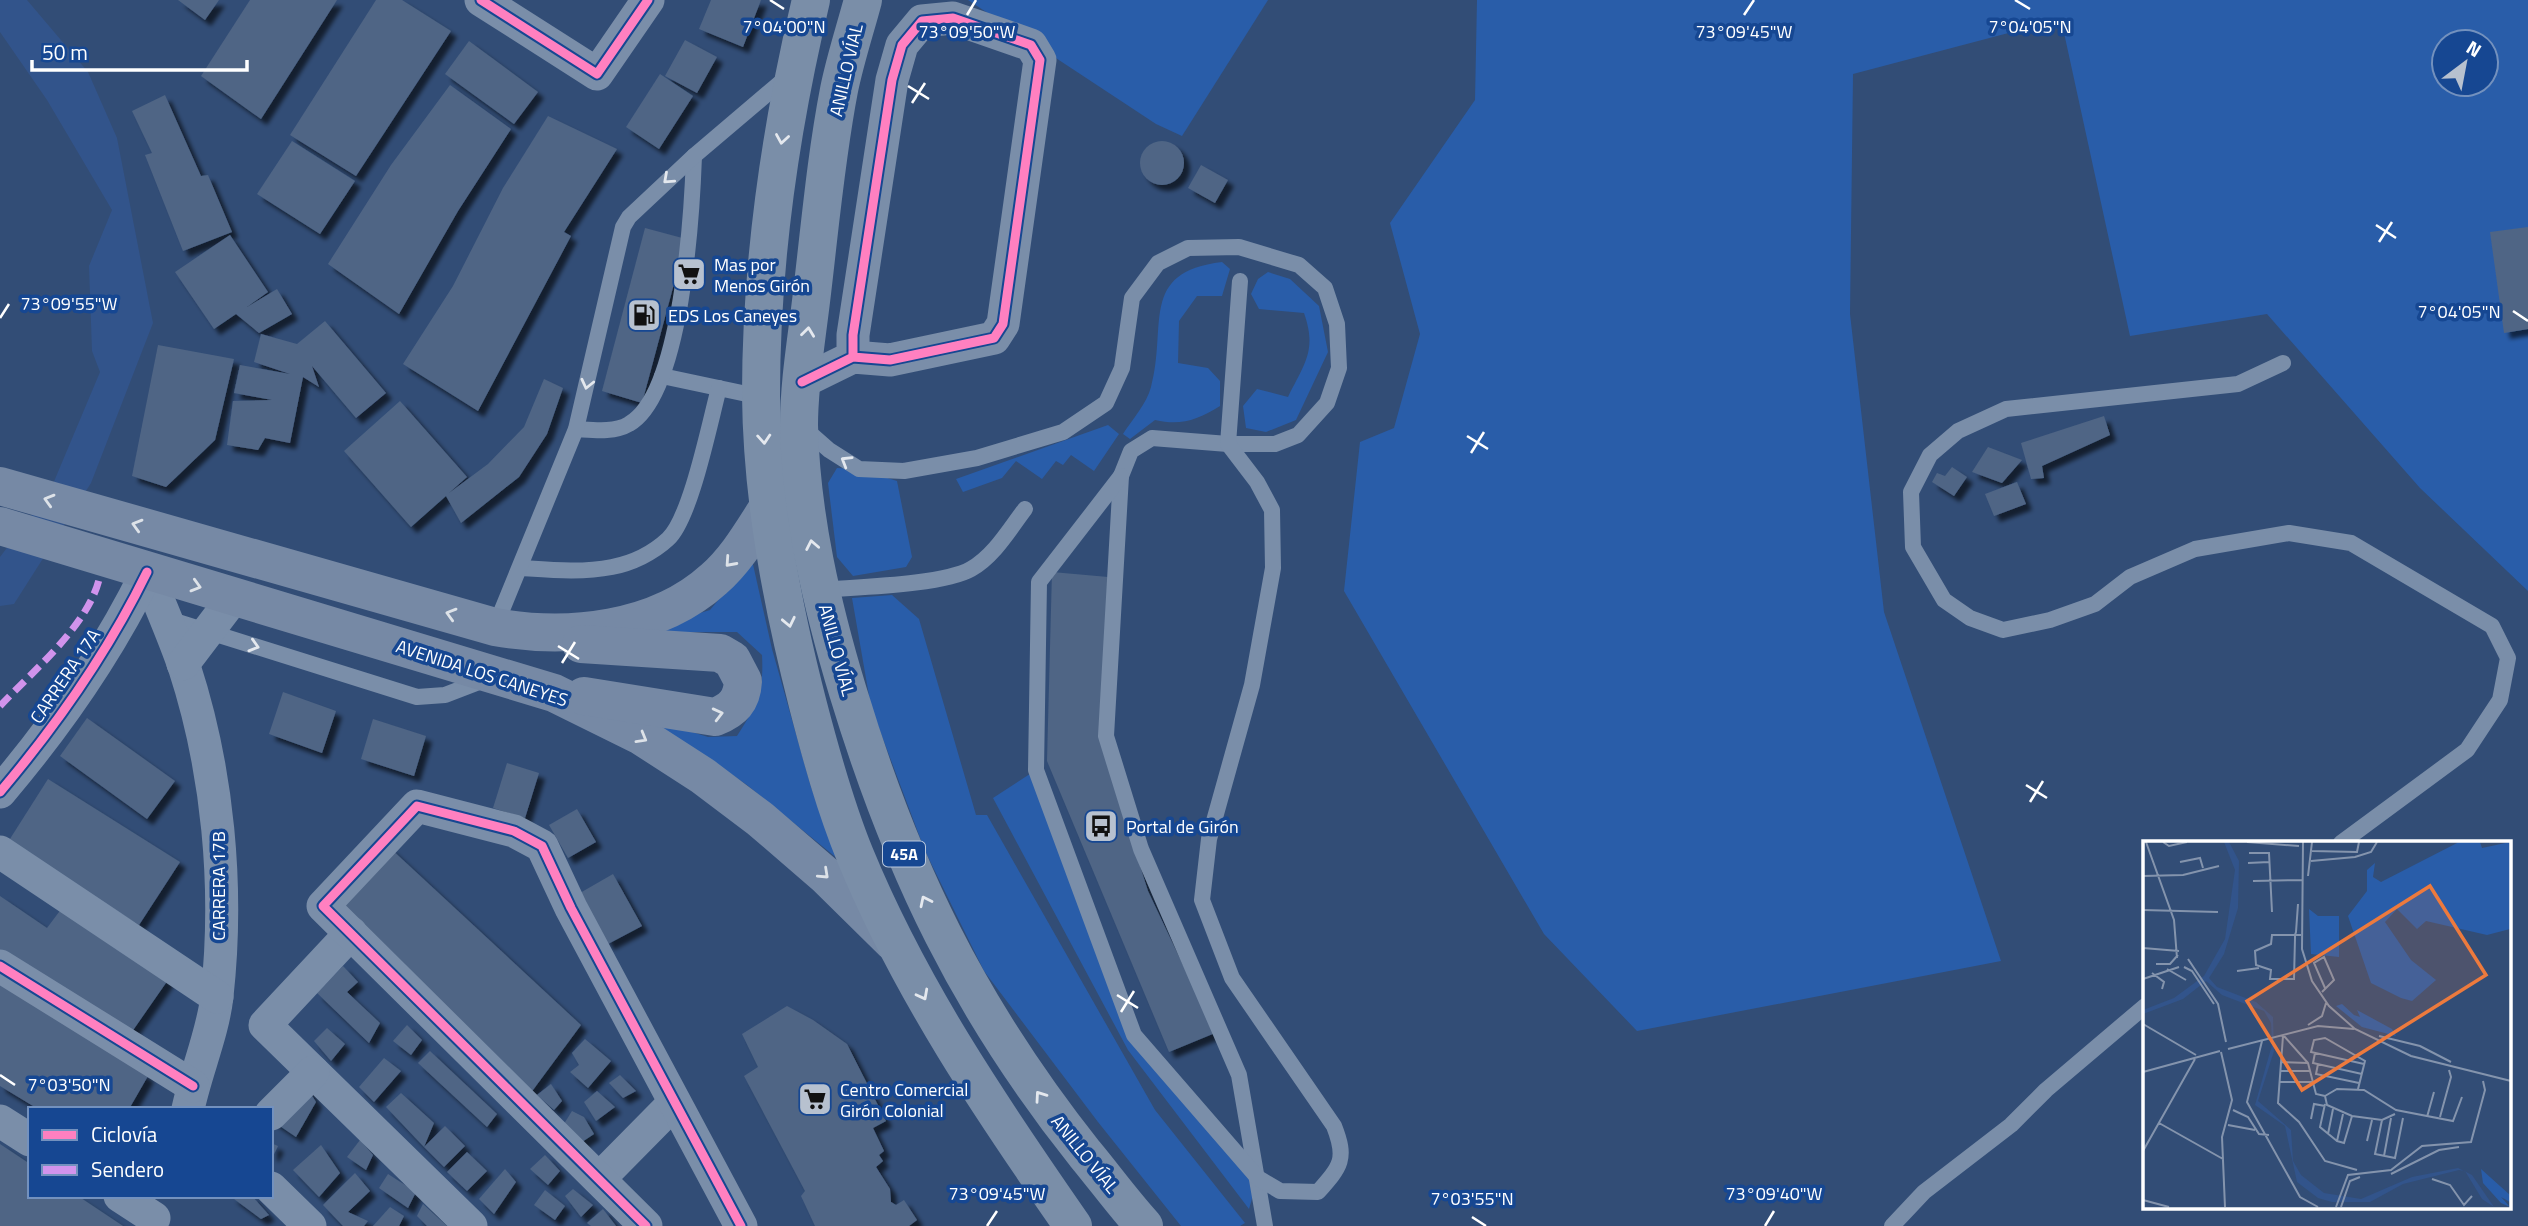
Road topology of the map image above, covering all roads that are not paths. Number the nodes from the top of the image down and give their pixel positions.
1 (481, 0) edge
2 (648, 0) edge
3 (811, 0) edge
4 (863, 0) edge
5 (794, 71) junction
6 (694, 156) junction
7 (1240, 281) dead end
8 (853, 357) junction
9 (2283, 363) dead end
10 (662, 376) junction
11 (802, 382) junction
12 (719, 388) junction
13 (761, 397) junction
14 (799, 424) junction
15 (576, 429) junction
16 (1228, 444) junction
17 (1121, 476) junction
18 (0, 486) edge
19 (769, 506) junction
20 (1025, 509) dead end
21 (0, 526) edge
22 (521, 568) junction
23 (147, 572) junction
24 (821, 590) junction
25 (234, 597) junction
26 (165, 618) junction
27 (511, 630) junction
28 (207, 631) junction
29 (183, 664) junction
30 (499, 675) junction
31 (554, 693) junction
32 (0, 792) edge
33 (2344, 841) edge
34 (0, 852) edge
35 (351, 933) junction
36 (897, 947) junction
37 (0, 966) edge
38 (217, 997) junction
39 (2143, 1008) edge
40 (313, 1072) junction
41 (191, 1097) edge
42 (674, 1102) junction
43 (273, 1112) edge
44 (0, 1121) edge
45 (28, 1139) edge
46 (1258, 1178) junction
47 (599, 1180) junction
48 (273, 1190) edge
49 (124, 1198) edge
50 (155, 1213) edge
51 (310, 1226) edge
52 (471, 1226) edge
53 (646, 1226) edge
54 (741, 1226) edge
55 (1073, 1226) edge
56 (1144, 1226) edge
57 (1265, 1226) edge
58 (1892, 1226) edge

1 - 2 street
3 - 5 highway, 45A
11 -> 4 highway, ANILLO VÍAL / 45A
5 - 6 lane
5 -> 13 highway, 45A
6 - 10 lane
6 -> 15 lane
7 - 16 lane
8 - 8 street
8 - 11 street
9 - 33 lane
10 - 12 lane
10 - 15 lane
11 - 14 highway, ANILLO VÍAL / 45A
12 - 13 lane
12 - 22 lane
13 -> 19 highway, 45A
16 -> 14 lane
24 -> 14 highway, ANILLO VÍAL / 45A
15 - 22 lane
16 - 17 lane
16 - 46 lane
17 - 46 lane
17 - 46 lane
27 -> 18 main road
19 -> 27 main road
19 -> 36 highway, 45A
20 - 24 lane
21 - 23 main road, AVENIDA LOS CANEYES
22 - 27 lane
23 -> 25 main road, AVENIDA LOS CANEYES
23 - 26 street, CARRERA 17B
23 - 32 street, CARRERA 17A
56 -> 24 highway, ANILLO VÍAL / 45A
25 - 28 street
25 - 30 main road, AVENIDA LOS CANEYES
26 - 28 lane
26 - 29 street, CARRERA 17B
31 -> 27 main road
28 - 29 street
28 -> 30 lane
29 - 38 street, CARRERA 17B
30 - 31 main road, AVENIDA LOS CANEYES
31 -> 36 main road, AVENIDA LOS CANEYES
34 - 38 street
35 - 40 street
35 - 42 street
35 - 47 street
36 -> 55 highway, 45A
37 - 41 street
38 - 41 street, CARRERA 17B
39 - 58 lane
40 - 43 street
40 - 52 street
42 - 47 street
42 - 54 street
44 - 45 street
46 - 57 lane
47 - 53 street
48 - 51 street
49 - 50 street

